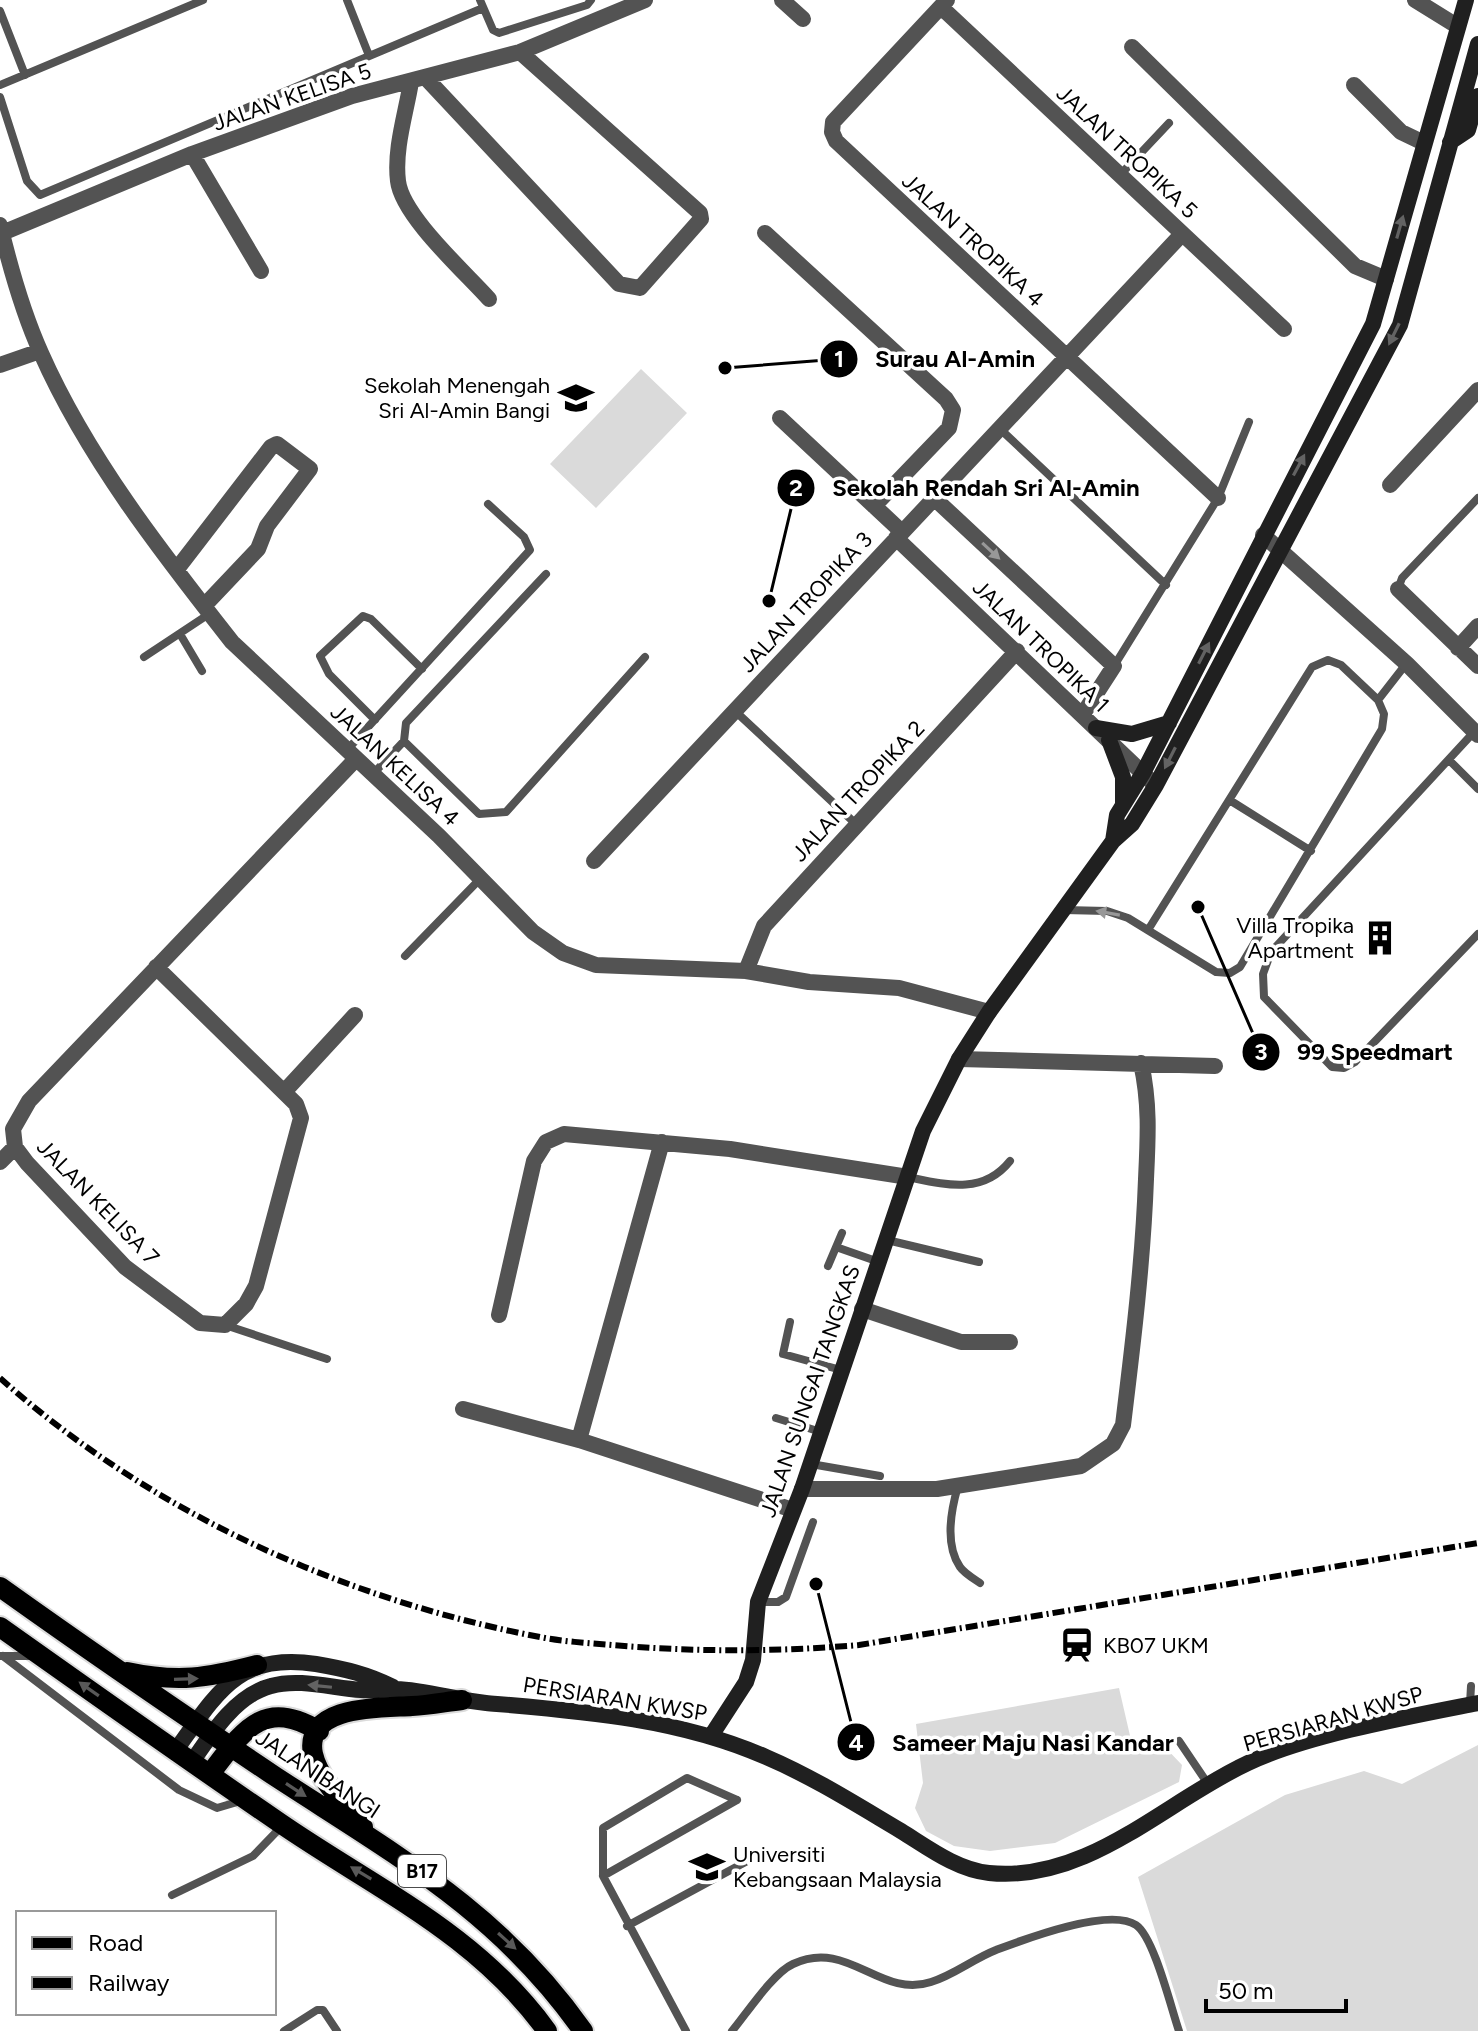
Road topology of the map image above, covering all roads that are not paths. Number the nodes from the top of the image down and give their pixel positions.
1 (203, 0) edge
2 (347, 0) edge
3 (591, 0) edge
4 (782, 0) edge
5 (1415, 0) edge
6 (1466, 0) edge
7 (641, 1) edge
8 (481, 4) edge
9 (944, 4) edge
10 (0, 11) edge
11 (803, 19) dead end
12 (1457, 26) junction
13 (1478, 44) edge
14 (1132, 47) dead end
15 (520, 52) junction
16 (368, 53) junction
17 (25, 75) junction
18 (418, 80) junction
19 (0, 85) edge
20 (1354, 85) dead end
21 (1478, 96) edge
22 (0, 97) edge
23 (1169, 123) dead end
24 (1450, 142) junction
25 (1424, 143) junction
26 (192, 154) junction
27 (1120, 175) junction
28 (1, 229) edge
29 (765, 233) dead end
30 (1182, 234) junction
31 (261, 271) dead end
32 (1386, 279) junction
33 (489, 299) dead end
34 (1284, 329) dead end
35 (40, 351) junction
36 (1066, 357) junction
37 (0, 365) edge
38 (1478, 390) edge
39 (780, 418) dead end
40 (1249, 422) dead end
41 (999, 428) junction
42 (1390, 485) dead end
43 (934, 498) junction
44 (1218, 498) junction
45 (1478, 498) edge
46 (488, 504) dead end
47 (874, 506) junction
48 (899, 535) junction
49 (1263, 535) junction
50 (1281, 551) junction
51 (177, 569) junction
52 (546, 574) dead end
53 (1166, 585) junction
54 (1398, 589) joint
55 (207, 610) junction
56 (1478, 626) edge
57 (180, 634) junction
58 (1458, 648) junction
59 (1017, 651) junction
60 (144, 657) dead end
61 (645, 657) dead end
62 (1407, 664) junction
63 (1114, 666) junction
64 (1478, 666) edge
65 (422, 669) junction
66 (202, 671) dead end
67 (1378, 700) junction
68 (735, 710) junction
69 (1083, 714) junction
70 (375, 720) junction
71 (1169, 723) junction
72 (1096, 728) junction
73 (1476, 734) edge
74 (1109, 740) junction
75 (404, 741) junction
76 (352, 755) junction
77 (1449, 760) junction
78 (372, 774) junction
79 (1149, 779) junction
80 (1476, 784) edge
81 (1231, 801) junction
82 (1122, 806) junction
83 (857, 825) junction
84 (1113, 841) junction
85 (1311, 851) junction
86 (594, 861) dead end
87 (480, 878) junction
88 (1064, 910) junction
89 (1148, 930) junction
90 (1478, 934) edge
91 (405, 956) dead end
92 (156, 967) junction
93 (746, 971) junction
94 (989, 1012) junction
95 (355, 1015) dead end
96 (963, 1052) junction
97 (1141, 1063) junction
98 (1215, 1066) dead end
99 (284, 1092) junction
100 (662, 1142) junction
101 (15, 1147) junction
102 (1010, 1161) dead end
103 (0, 1162) edge
104 (908, 1177) junction
105 (842, 1233) dead end
106 (886, 1240) junction
107 (836, 1247) junction
108 (879, 1262) junction
109 (979, 1262) dead end
110 (828, 1266) dead end
111 (862, 1309) junction
112 (499, 1315) dead end
113 (790, 1322) dead end
114 (225, 1325) junction
115 (1010, 1342) dead end
116 (327, 1359) dead end
117 (841, 1370) junction
118 (463, 1409) dead end
119 (776, 1418) dead end
120 (821, 1432) junction
121 (579, 1440) junction
122 (810, 1464) junction
123 (880, 1476) dead end
124 (958, 1486) junction
125 (802, 1489) junction
126 (793, 1510) junction
127 (813, 1522) dead end
128 (980, 1583) dead end
129 (0, 1587) edge
130 (758, 1602) junction
131 (0, 1627) edge
132 (40, 1655) junction
133 (2, 1656) edge
134 (257, 1665) junction
135 (115, 1669) junction
136 (1471, 1686) dead end
137 (398, 1689) junction
138 (462, 1700) junction
139 (1474, 1704) edge
140 (115, 1708) junction
141 (99, 1728) junction
142 (204, 1728) junction
143 (319, 1731) junction
144 (711, 1736) junction
145 (1179, 1741) dead end
146 (231, 1747) junction
147 (184, 1756) junction
148 (210, 1774) junction
149 (1208, 1784) junction
150 (246, 1799) junction
151 (282, 1825) junction
152 (372, 1839) junction
153 (751, 1859) dead end
154 (603, 1876) junction
155 (172, 1895) dead end
156 (627, 1926) junction
157 (544, 2030) edge
158 (284, 2031) edge
159 (337, 2031) edge
160 (583, 2031) edge
161 (686, 2031) edge
162 (732, 2031) edge
163 (1179, 2031) edge

1 - 17 lane
2 - 16 lane
3 - 8 lane
4 - 11 street
5 - 12 street
6 - 12 street
7 - 15 street, JALAN KELISA 5
8 - 16 lane
9 - 27 street, JALAN TROPIKA 5
9 - 36 street, JALAN TROPIKA 4
10 - 17 lane
12 - 25 street
13 - 24 street
14 - 32 street
15 - 18 street, JALAN KELISA 5
15 - 18 street
16 - 22 lane
17 - 19 lane
18 - 26 street, JALAN KELISA 5
18 - 33 street
20 - 25 street
21 - 24 street
23 - 27 lane
24 -> 50 street
32 -> 25 street
26 - 28 street, JALAN KELISA 5
26 - 31 street
27 - 30 street, JALAN TROPIKA 5
28 - 35 street, JALAN KELISA 4
29 - 47 street
30 - 34 street, JALAN TROPIKA 5
30 - 36 street, JALAN TROPIKA 3
49 -> 32 street
35 - 37 street
35 - 51 street, JALAN KELISA 4
36 - 41 street, JALAN TROPIKA 3
36 - 44 street, JALAN TROPIKA 4
38 - 42 street
39 - 47 street, JALAN TROPIKA 1
40 - 44 lane
41 - 43 street, JALAN TROPIKA 3
41 - 53 lane
43 - 48 street, JALAN TROPIKA 3
43 -> 63 street
44 - 53 lane
45 - 54 lane
46 - 65 lane
47 - 48 street, JALAN TROPIKA 1
48 - 59 street, JALAN TROPIKA 1
48 - 68 street, JALAN TROPIKA 3
49 - 50 street
71 -> 49 street
50 - 62 street
50 -> 79 street
51 - 55 street, JALAN KELISA 4
51 - 55 street
52 - 75 lane
53 - 63 lane
54 - 58 street
55 - 57 lane
55 - 76 street, JALAN KELISA 4
56 - 58 street
57 - 60 lane
57 - 66 lane
58 - 64 street
59 - 69 street, JALAN TROPIKA 1
59 - 83 street, JALAN TROPIKA 2
61 - 75 lane
62 - 67 lane
62 - 73 street
63 - 69 street
65 - 70 lane
65 - 70 lane
67 - 81 lane
67 - 85 lane
68 - 83 lane
68 - 86 street, JALAN TROPIKA 3
69 - 72 street, JALAN TROPIKA 1
70 - 76 lane
71 - 72 street
71 - 79 street
72 - 74 street, JALAN TROPIKA 1
73 - 77 lane
74 - 79 street, JALAN TROPIKA 1
74 - 82 street
75 - 78 lane
76 - 78 street, JALAN KELISA 4
76 - 92 street, JALAN KELISA 7
77 - 80 lane
77 - 90 lane
78 - 87 street, JALAN KELISA 4
79 - 82 street
79 - 84 street
81 - 85 lane
81 - 89 lane
82 - 84 street
83 - 93 street, JALAN TROPIKA 2
84 - 88 street, JALAN SUNGAI TANGKAS
85 - 89 lane
87 - 91 lane
87 - 93 street, JALAN KELISA 4
89 -> 88 lane
88 - 94 street, JALAN SUNGAI TANGKAS
92 - 99 street
92 - 101 street, JALAN KELISA 7
93 - 94 street, JALAN KELISA 4
94 - 96 street, JALAN SUNGAI TANGKAS
95 - 99 street
96 - 97 street
96 - 104 street, JALAN SUNGAI TANGKAS
97 - 98 street
97 - 124 street
99 - 114 street
100 - 104 street
100 - 112 street
100 - 121 street
101 - 103 street
101 - 114 street, JALAN KELISA 7
102 - 104 lane
104 - 106 street, JALAN SUNGAI TANGKAS
105 - 107 lane
106 - 108 street, JALAN SUNGAI TANGKAS
106 - 109 lane
107 - 108 lane
107 - 110 lane
108 - 111 street, JALAN SUNGAI TANGKAS
111 - 115 street
111 - 117 street, JALAN SUNGAI TANGKAS
113 - 117 lane
114 - 116 lane
117 - 120 street, JALAN SUNGAI TANGKAS
118 - 121 street
119 - 120 lane
120 - 122 street, JALAN SUNGAI TANGKAS
121 - 126 street
122 - 123 lane
122 - 125 street, JALAN SUNGAI TANGKAS
124 - 125 street
124 - 128 lane
125 - 126 street, JALAN SUNGAI TANGKAS
126 - 130 street, JALAN SUNGAI TANGKAS
127 - 130 lane
129 - 135 main road, JALAN BANGI / B17
130 - 144 street, JALAN SUNGAI TANGKAS
131 - 132 main road, B17
132 - 133 lane
140 -> 132 main road, B17
133 - 141 lane
135 -> 134 main road
134 - 137 street, PERSIARAN KWSP
134 - 142 street, PERSIARAN KWSP
135 - 142 main road, JALAN BANGI / B17
136 - 139 lane
137 - 138 street, PERSIARAN KWSP
137 -> 142 street, PERSIARAN KWSP
138 - 143 main road
138 - 144 street, PERSIARAN KWSP
139 - 149 street, PERSIARAN KWSP
140 - 141 lane
140 - 147 main road, B17
141 - 150 lane
142 - 146 main road, JALAN BANGI / B17
142 - 147 street, PERSIARAN KWSP
143 - 146 main road
143 - 152 main road
144 - 149 street, PERSIARAN KWSP
145 - 149 lane
146 - 148 main road
146 -> 152 main road, JALAN BANGI / B17
147 - 148 main road, B17
148 - 150 main road, B17
150 - 151 main road, B17
151 - 155 lane
157 -> 151 main road, B17
152 -> 160 main road, JALAN BANGI / B17
153 - 156 lane
154 - 154 lane
154 - 156 lane
156 - 161 lane
158 - 159 lane
162 - 163 lane

